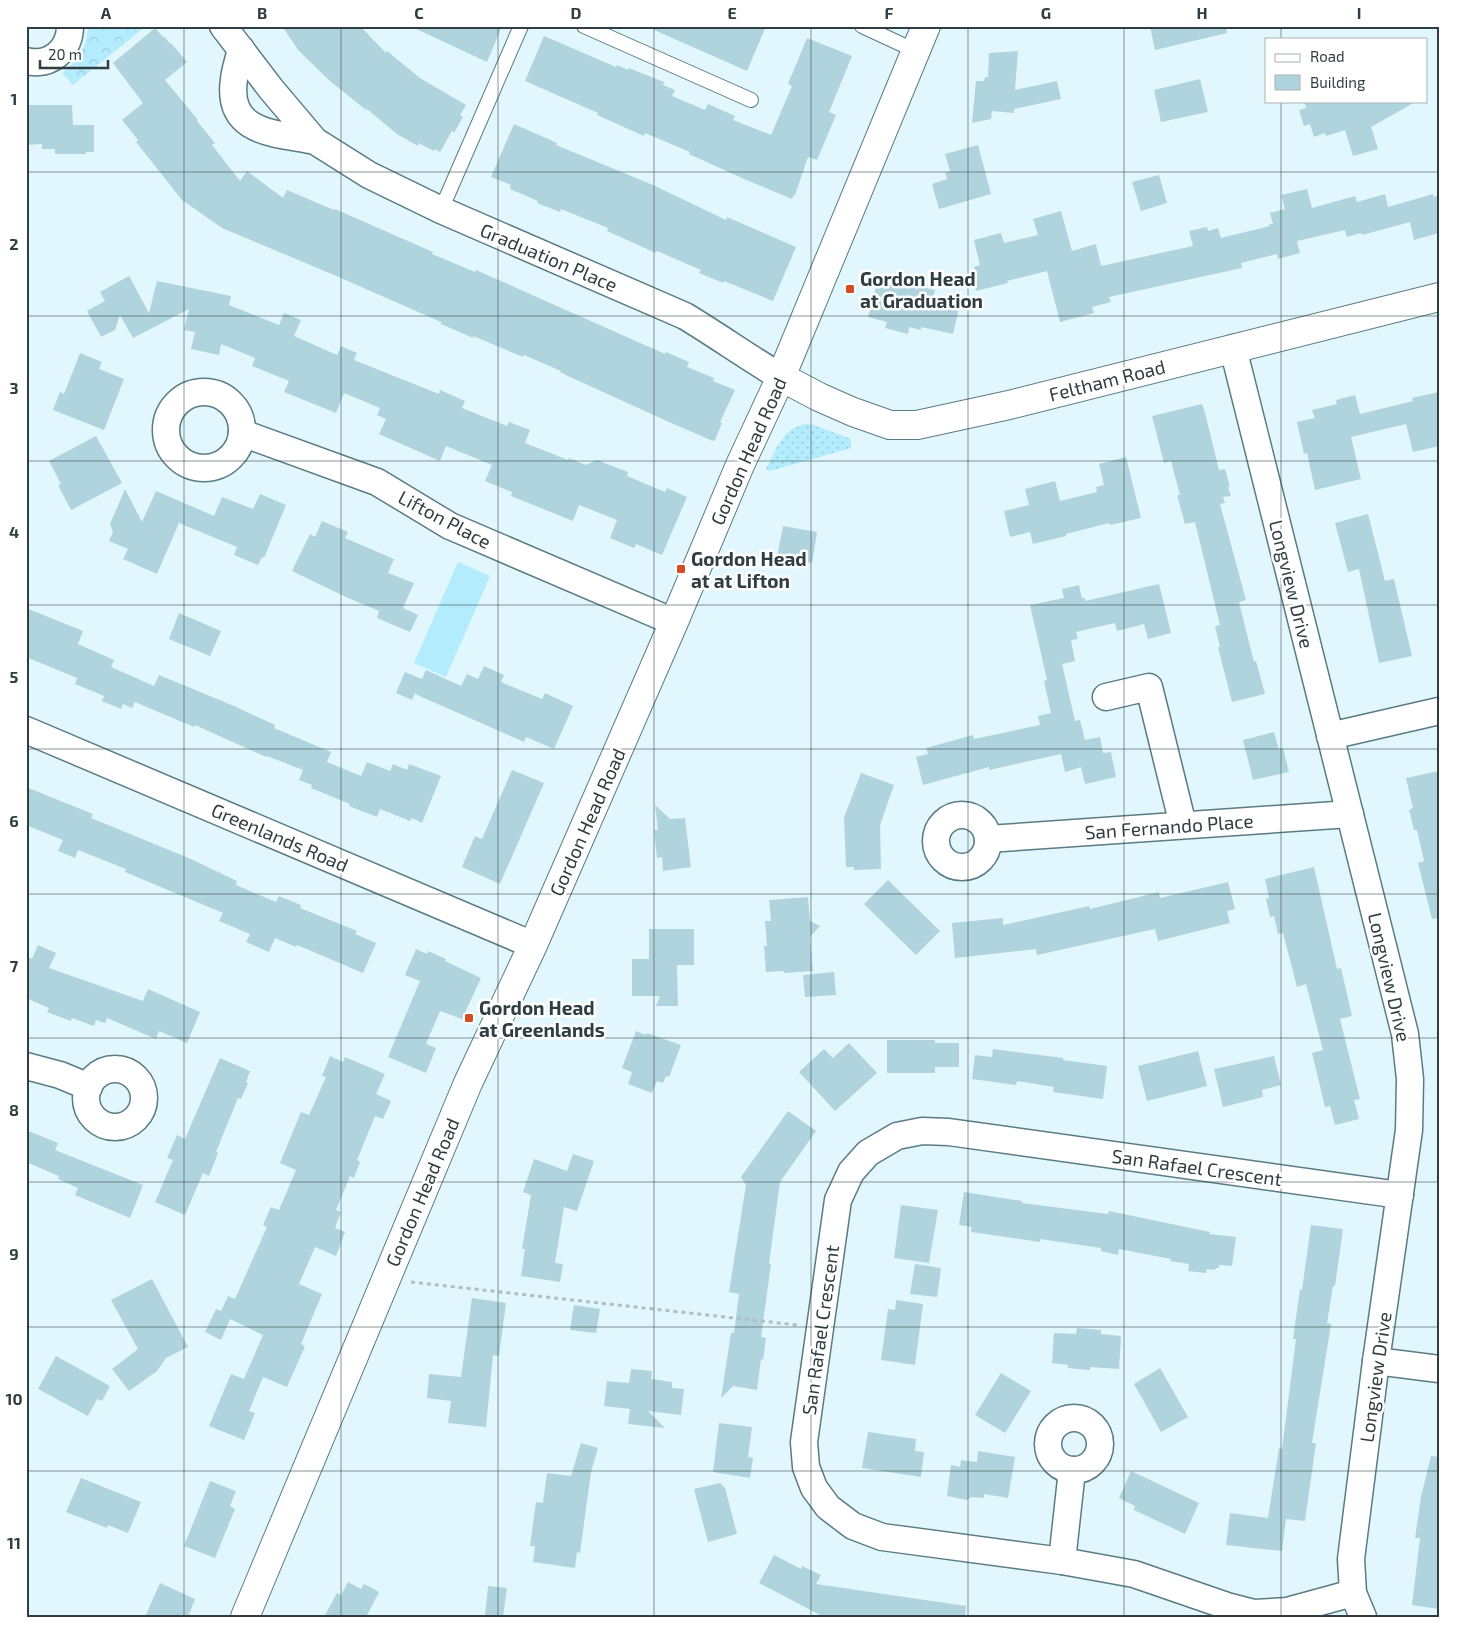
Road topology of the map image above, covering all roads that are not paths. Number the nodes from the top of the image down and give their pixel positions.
1 (70, 26) edge
2 (223, 26) edge
3 (521, 26) edge
4 (584, 26) edge
5 (862, 26) edge
6 (926, 26) edge
7 (241, 49) junction
8 (916, 51) junction
9 (26, 61) edge
10 (751, 100) dead end
11 (315, 141) junction
12 (441, 210) junction
13 (1439, 297) edge
14 (1233, 348) junction
15 (781, 377) junction
16 (242, 433) dead end
17 (674, 622) junction
18 (1106, 697) dead end
19 (1439, 711) edge
20 (26, 730) edge
21 (1330, 736) junction
22 (1350, 814) junction
23 (1183, 825) junction
24 (988, 839) dead end
25 (533, 945) junction
26 (26, 1066) edge
27 (89, 1087) dead end
28 (1400, 1195) junction
29 (1376, 1361) junction
30 (1439, 1369) edge
31 (1072, 1470) dead end
32 (1062, 1561) junction
33 (1354, 1593) junction
34 (245, 1617) edge
35 (1363, 1617) edge

1 - 9 street
2 - 7 street, Graduation Place
3 - 12 lane
4 - 10 lane
5 - 8 lane
6 - 8 main road, Gordon Head Road
7 - 11 street, Graduation Place
7 - 11 street, Graduation Place
8 - 15 main road, Gordon Head Road
11 - 12 street, Graduation Place
12 - 15 street, Graduation Place
13 - 14 main road, Feltham Road
14 - 15 main road, Feltham Road
14 - 21 street, Longview Drive
15 - 17 main road, Gordon Head Road
16 - 17 street, Lifton Place
17 - 25 main road, Gordon Head Road
18 - 23 street
19 - 21 street
20 - 25 street, Greenlands Road
21 - 22 street, Longview Drive
22 - 23 street, San Fernando Place
22 - 28 street, Longview Drive
23 - 24 street, San Fernando Place
25 - 34 main road, Gordon Head Road
26 - 27 street
28 - 29 street, Longview Drive
28 - 32 street, San Rafael Crescent
29 - 30 street
29 - 33 street, Longview Drive
31 - 32 street
32 - 33 street, San Rafael Crescent
33 - 35 street, Longview Drive

